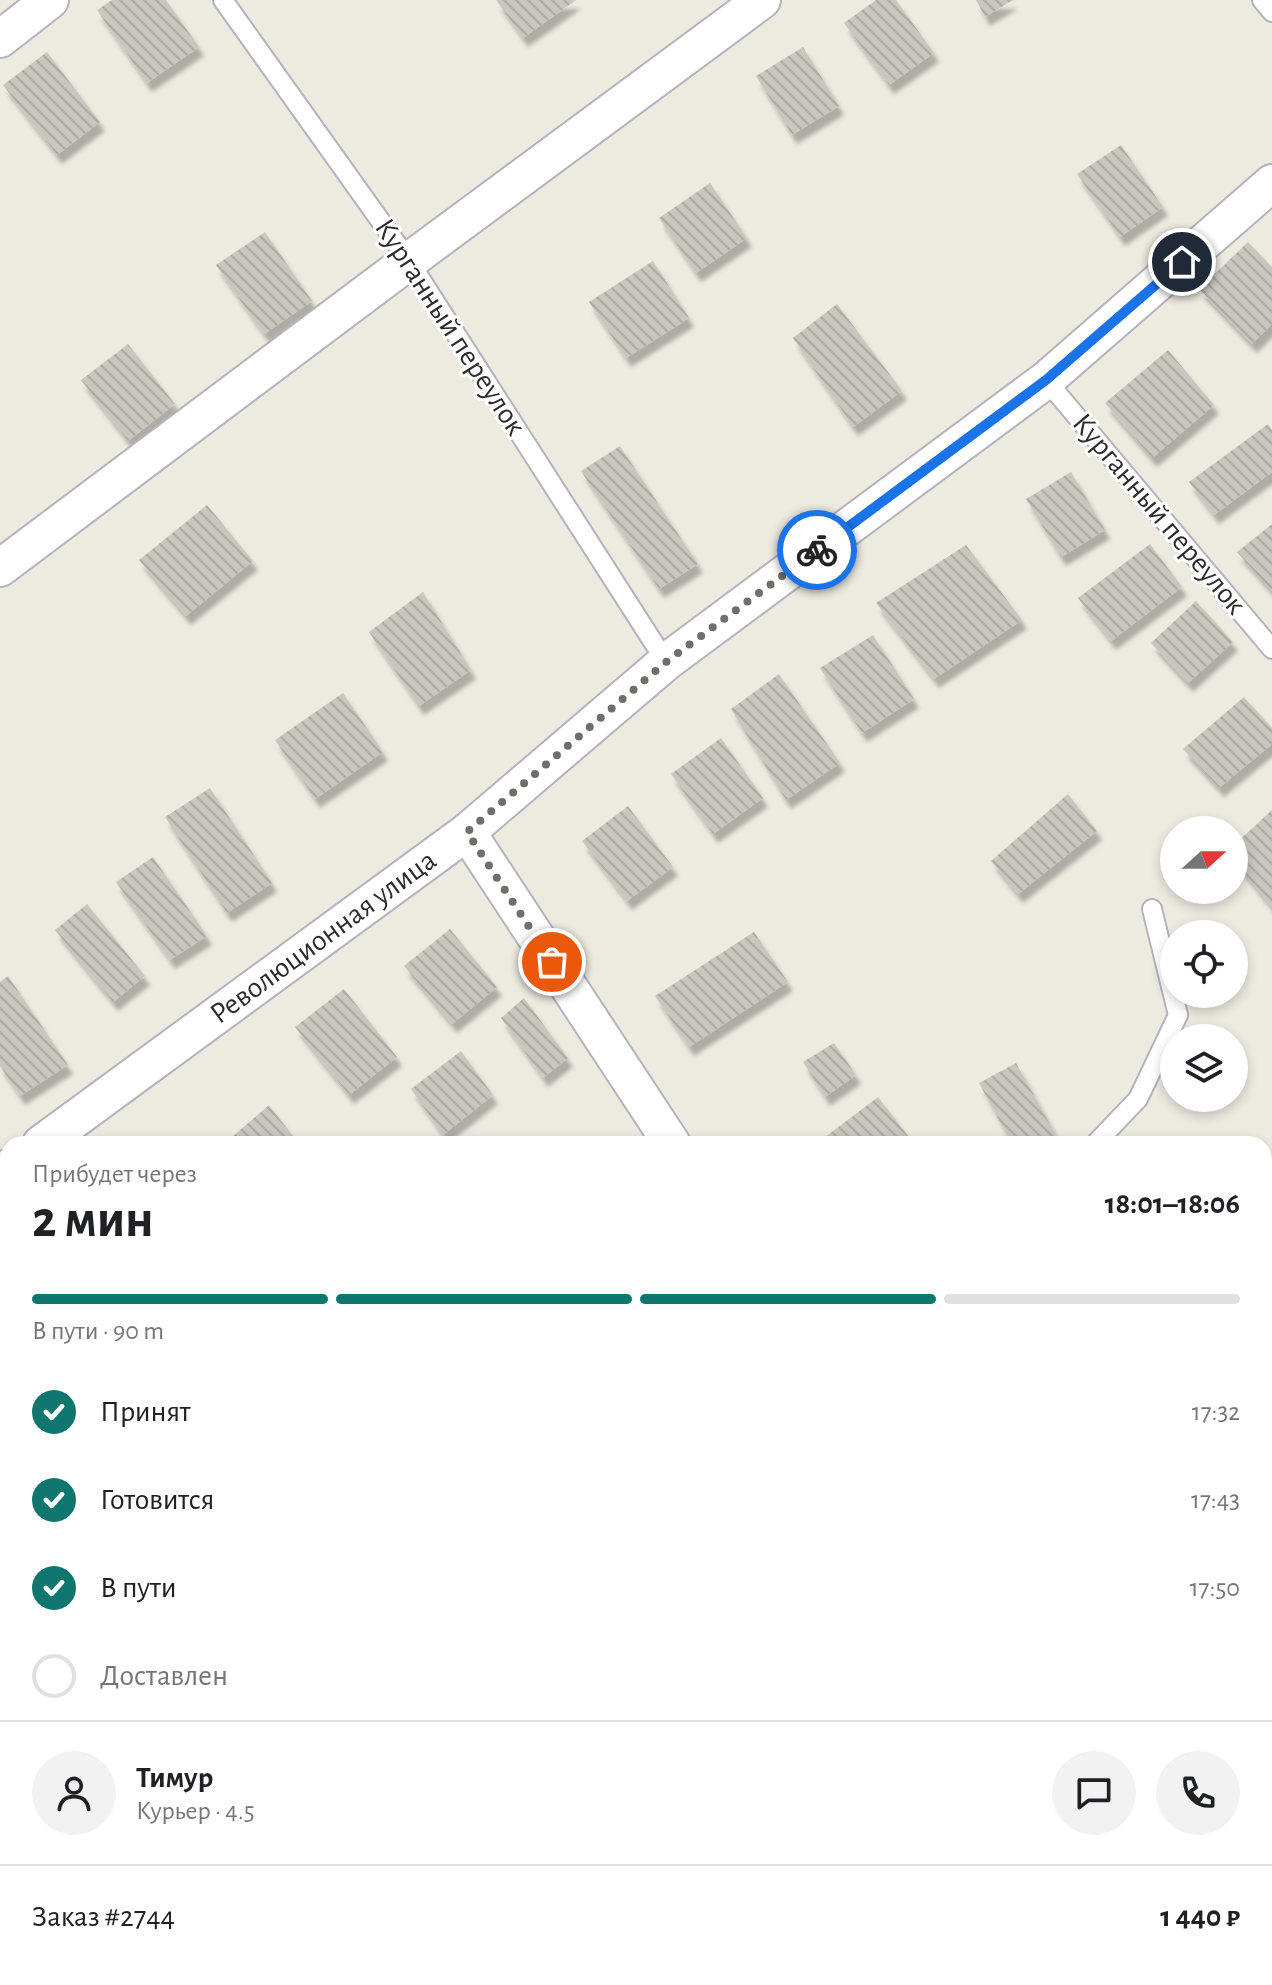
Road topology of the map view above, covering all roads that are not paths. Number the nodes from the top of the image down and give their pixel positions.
1 (50, 0) edge
2 (223, 0) edge
3 (762, 0) edge
4 (1262, 0) edge
5 (1272, 12) edge
6 (0, 39) edge
7 (1272, 183) edge
8 (409, 261) junction
9 (1046, 380) junction
10 (0, 568) edge
11 (1272, 649) edge
12 (666, 662) junction
13 (467, 832) junction
14 (1152, 909) dead end
15 (52, 1136) edge
16 (667, 1136) edge
17 (1103, 1136) edge

1 - 6 street
2 - 8 lane, Курганный переулок
3 - 8 street
4 - 5 lane
7 - 9 street, Революционная улица
8 - 10 street
8 - 12 lane, Курганный переулок
9 - 11 lane, Курганный переулок
9 - 12 street, Революционная улица
12 - 13 street, Революционная улица
13 - 15 street, Революционная улица
13 - 16 street
14 - 17 lane

